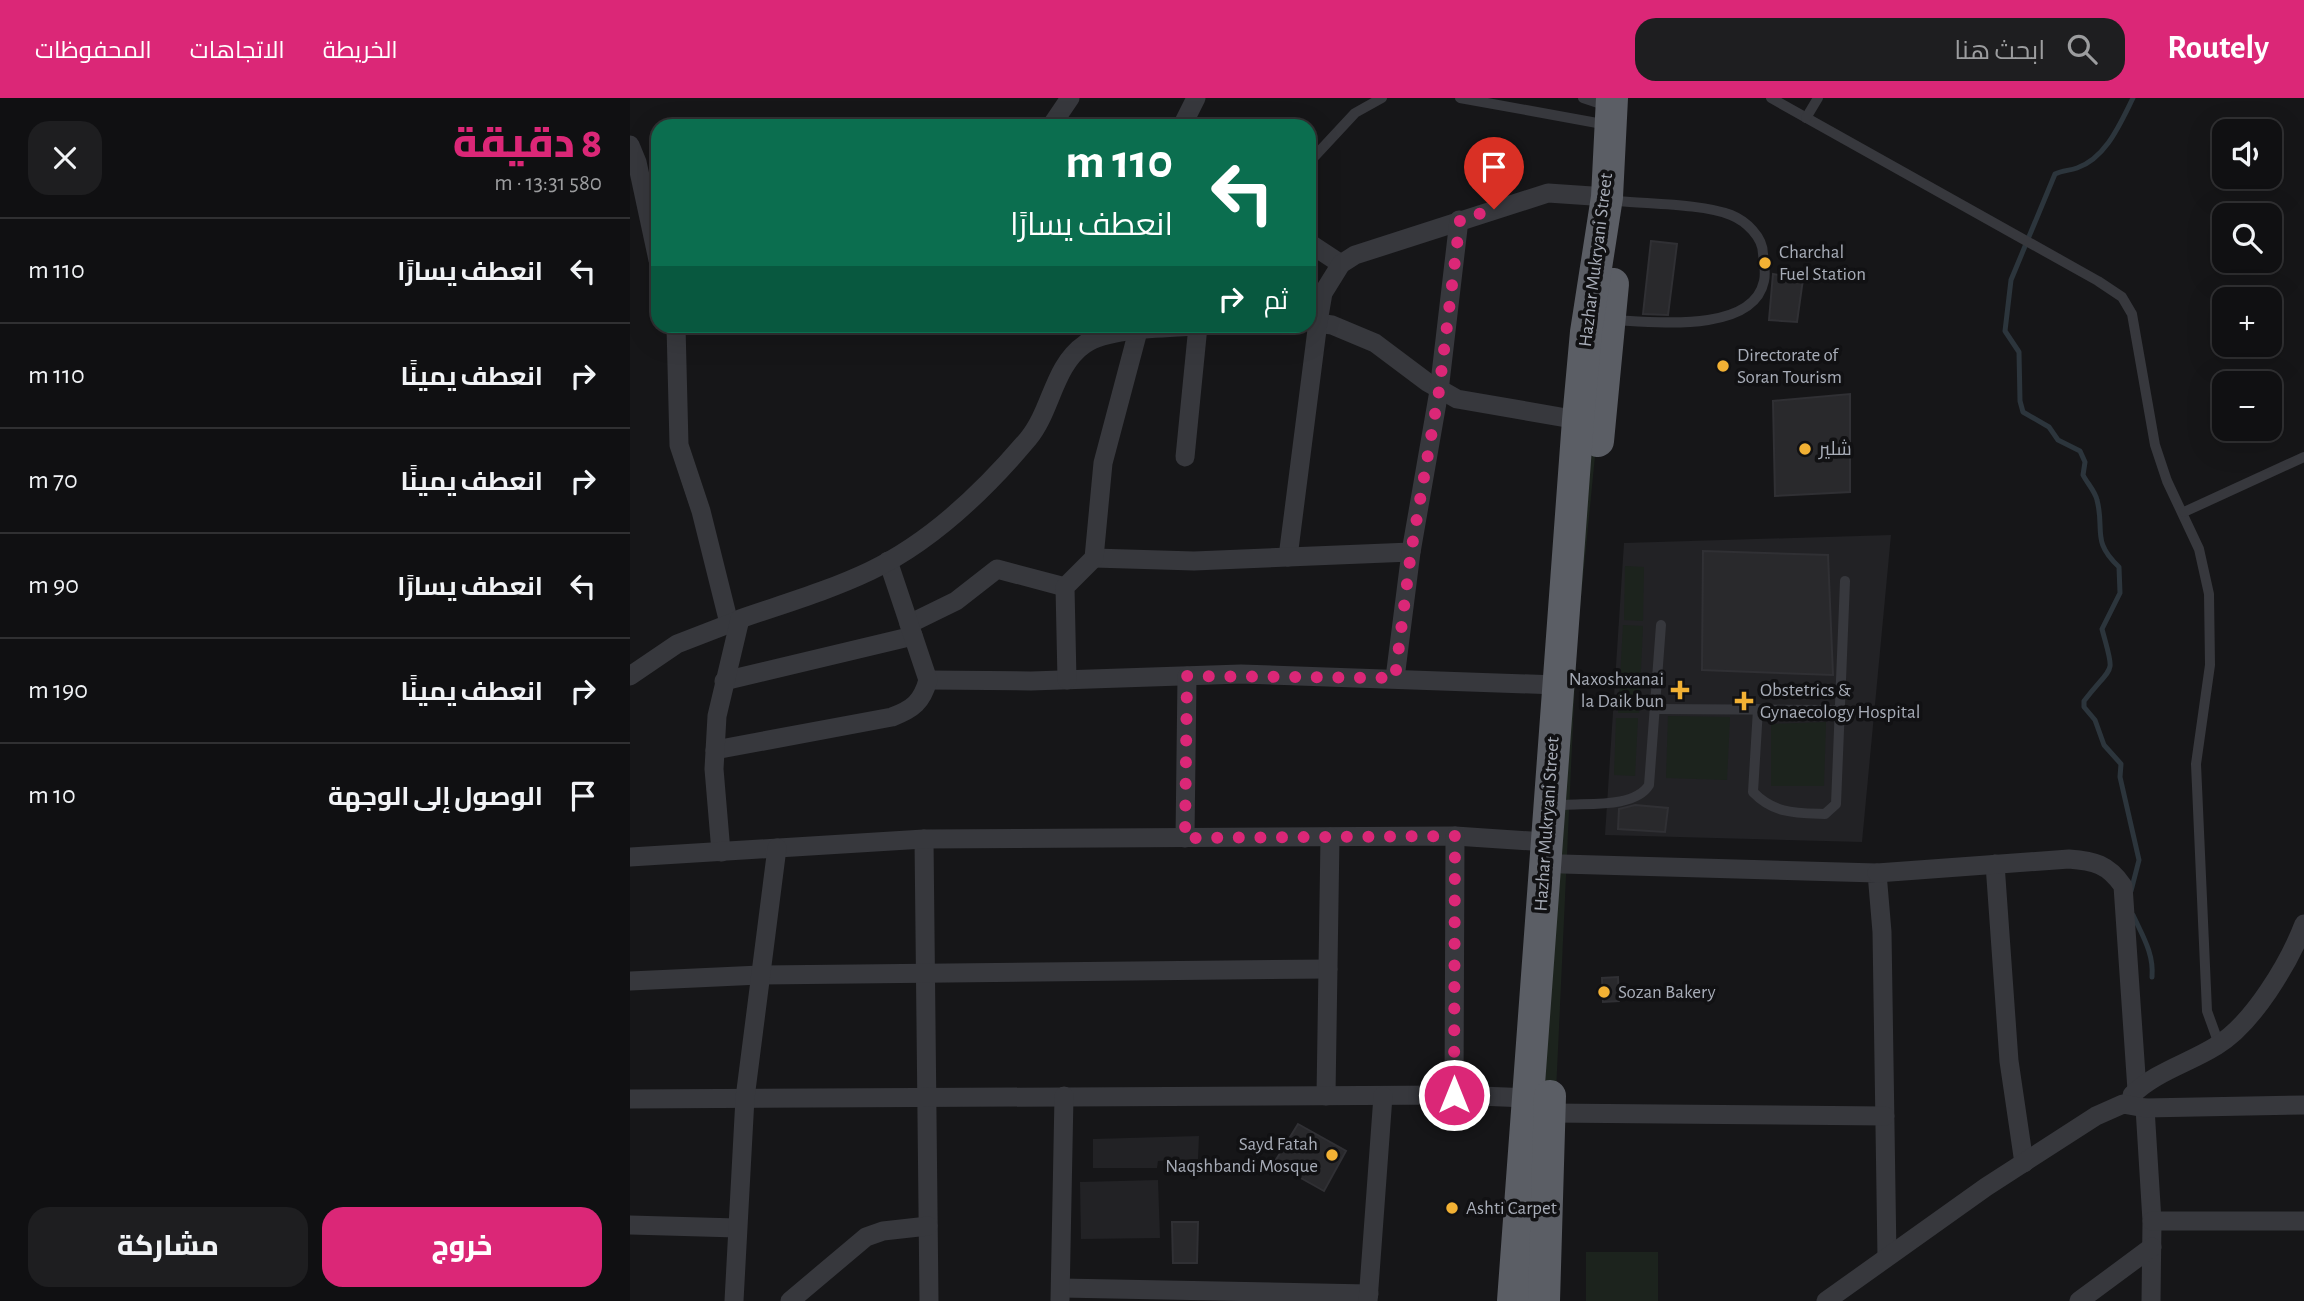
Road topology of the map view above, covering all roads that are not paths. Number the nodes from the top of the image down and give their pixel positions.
1 (1070, 98) edge
2 (1196, 98) edge
3 (1382, 98) edge
4 (1461, 98) edge
5 (1771, 98) edge
6 (1818, 98) edge
7 (1610, 105) edge
8 (1806, 118) junction
9 (1056, 119) edge
10 (1186, 119) edge
11 (630, 145) edge
12 (1316, 155) edge
13 (1613, 199) junction
14 (1460, 220) junction
15 (651, 227) edge
16 (1316, 248) edge
17 (1341, 264) junction
18 (1316, 313) edge
19 (1610, 320) junction
20 (1316, 323) edge
21 (676, 333) edge
22 (1096, 333) edge
23 (1137, 333) edge
24 (1195, 333) edge
25 (1312, 333) edge
26 (1439, 391) junction
27 (1578, 421) junction
28 (1185, 457) dead end
29 (2304, 457) edge
30 (2184, 512) junction
31 (1411, 552) junction
32 (1289, 557) junction
33 (1094, 558) junction
34 (888, 561) junction
35 (1845, 581) dead end
36 (1065, 587) junction
37 (734, 621) junction
38 (1661, 625) dead end
39 (911, 630) junction
40 (630, 676) edge
41 (1187, 676) junction
42 (1395, 678) junction
43 (928, 680) junction
44 (1067, 680) junction
45 (724, 681) junction
46 (1557, 685) junction
47 (1656, 709) junction
48 (1758, 709) junction
49 (1842, 710) junction
50 (715, 750) junction
51 (1564, 805) junction
52 (1455, 836) junction
53 (1330, 837) junction
54 (1185, 838) junction
55 (924, 839) junction
56 (778, 848) junction
57 (721, 852) junction
58 (1554, 853) junction
59 (630, 857) edge
60 (1995, 864) junction
61 (1877, 873) junction
62 (2304, 924) edge
63 (1328, 969) junction
64 (926, 974) junction
65 (760, 975) junction
66 (630, 981) edge
67 (2219, 1045) junction
68 (1454, 1095) junction
69 (928, 1096) junction
70 (1063, 1096) junction
71 (1325, 1096) junction
72 (1383, 1096) junction
73 (2130, 1097) junction
74 (745, 1098) junction
75 (630, 1099) edge
76 (2304, 1105) edge
77 (1539, 1106) junction
78 (2145, 1108) junction
79 (1885, 1116) junction
80 (2024, 1163) junction
81 (1534, 1221) junction
82 (2152, 1221) junction
83 (2304, 1221) edge
84 (630, 1225) edge
85 (929, 1226) junction
86 (737, 1228) junction
87 (2152, 1248) junction
88 (1887, 1257) junction
89 (1060, 1294) edge
90 (1369, 1298) edge
91 (734, 1301) edge
92 (790, 1301) edge
93 (929, 1301) edge
94 (1513, 1301) edge
95 (1544, 1301) edge
96 (1826, 1301) edge
97 (2079, 1301) edge
98 (2151, 1301) edge

1 - 9 street
2 - 10 street
3 - 12 lane
4 - 7 lane
5 - 8 lane
6 - 8 lane
7 - 13 highway, Hazhar Mukryani Street
8 - 30 lane
11 - 15 street
13 - 14 street
13 - 19 highway, Hazhar Mukryani Street
13 - 19 lane
13 - 27 highway, Hazhar Mukryani Street
14 - 17 street
14 - 26 street
16 - 17 street
17 - 18 street
19 - 51 highway, Hazhar Mukryani Street
20 - 26 street
21 - 37 street
22 - 34 street
23 - 33 street
24 - 28 street
25 - 32 street
26 - 27 street
26 - 31 street
27 - 46 highway, Hazhar Mukryani Street
29 - 30 lane
30 - 67 lane
31 - 32 street
31 - 42 street
32 - 33 street
33 - 36 street
34 - 37 street
34 - 39 street
35 - 49 lane
36 - 39 street
36 - 44 street
37 - 40 street
37 - 45 street
38 - 47 lane
39 - 43 street
39 - 45 street
41 - 42 street
41 - 44 street
41 - 54 street
42 - 46 street
43 - 44 street
43 - 50 street
45 - 50 street
46 - 58 highway, Hazhar Mukryani Street
47 - 48 lane
47 - 51 lane
48 - 49 lane
48 - 49 lane
50 - 57 street
51 - 58 highway, Hazhar Mukryani Street
52 - 53 street
52 - 58 street
52 - 68 street
53 - 54 street
53 - 63 street
54 - 55 street
55 - 56 street
55 - 64 street
56 - 57 street
56 - 65 street
57 - 59 street
58 - 61 street
58 - 77 highway, Hazhar Mukryani Street
60 - 61 street
60 - 73 street
60 - 80 street
61 - 79 street
62 - 67 street
63 - 64 street
63 - 71 street
64 - 65 street
64 - 69 street
65 - 66 street
65 - 74 street
67 - 73 street
68 - 72 street
68 - 77 street
69 - 70 street
69 - 74 street
69 - 85 street
70 - 71 street
70 - 89 street
71 - 72 street
72 - 90 street
73 - 78 street
73 - 80 street
74 - 75 street
74 - 86 street
76 - 78 street
77 - 79 street
77 - 81 highway, Hazhar Mukryani Street
78 - 82 street
79 - 88 street
80 - 88 street
81 - 94 highway, Hazhar Mukryani Street
81 - 95 highway, Hazhar Mukryani Street
82 - 83 street
82 - 87 street
84 - 86 street
85 - 92 street
85 - 93 street
86 - 91 street
87 - 97 street
87 - 98 street
88 - 96 street
89 - 90 street

